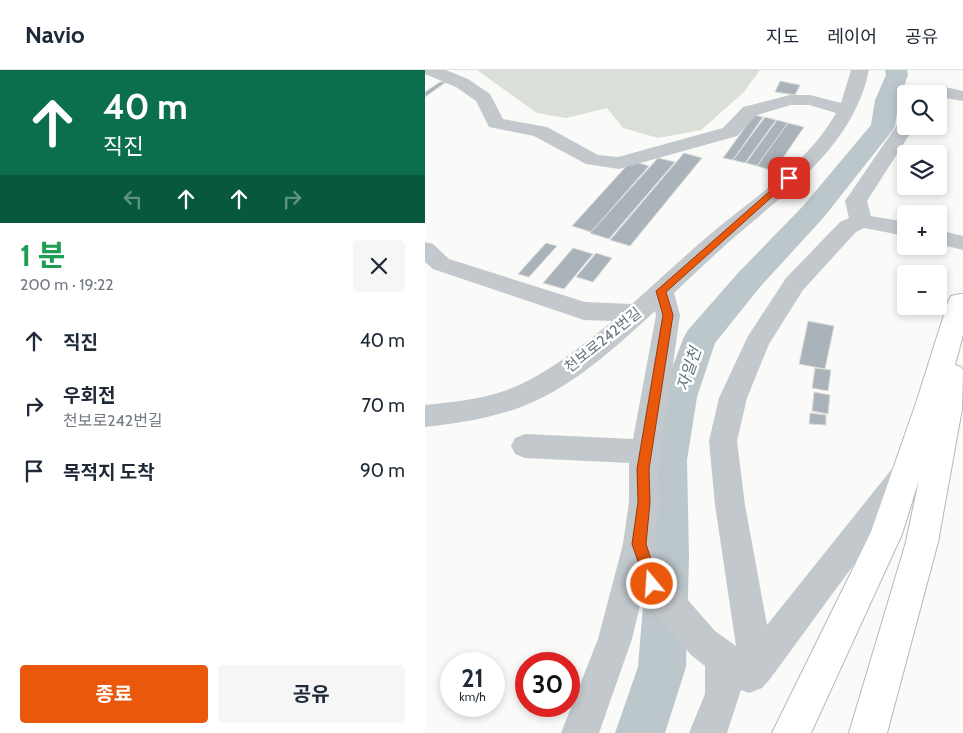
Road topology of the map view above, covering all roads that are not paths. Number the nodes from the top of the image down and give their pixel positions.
1 (431, 70) edge
2 (860, 70) edge
3 (947, 92) edge
4 (963, 96) edge
5 (847, 110) junction
6 (900, 135) edge
7 (861, 221) junction
8 (897, 227) edge
9 (947, 239) edge
10 (963, 243) edge
11 (425, 249) edge
12 (661, 291) junction
13 (961, 298) edge
14 (637, 313) junction
15 (425, 416) edge
16 (525, 446) dead end
17 (646, 452) junction
18 (907, 473) junction
19 (639, 544) junction
20 (757, 666) junction
21 (723, 694) junction
22 (581, 733) edge
23 (708, 733) edge
24 (791, 733) edge
25 (868, 733) edge

1 - 5 street
2 - 5 street, 천보로242번길
3 - 4 street
5 - 12 street, 천보로242번길
6 - 7 street
7 - 8 street
7 - 20 street
9 - 10 street
11 - 14 street
12 - 14 street, 천보로242번길
12 - 17 street
13 - 18 highway
13 - 25 highway
14 - 15 street, 천보로242번길
16 - 17 street
17 - 19 street
18 - 20 street
18 - 24 highway
19 - 21 street
19 - 22 street
20 - 21 street
21 - 23 street

